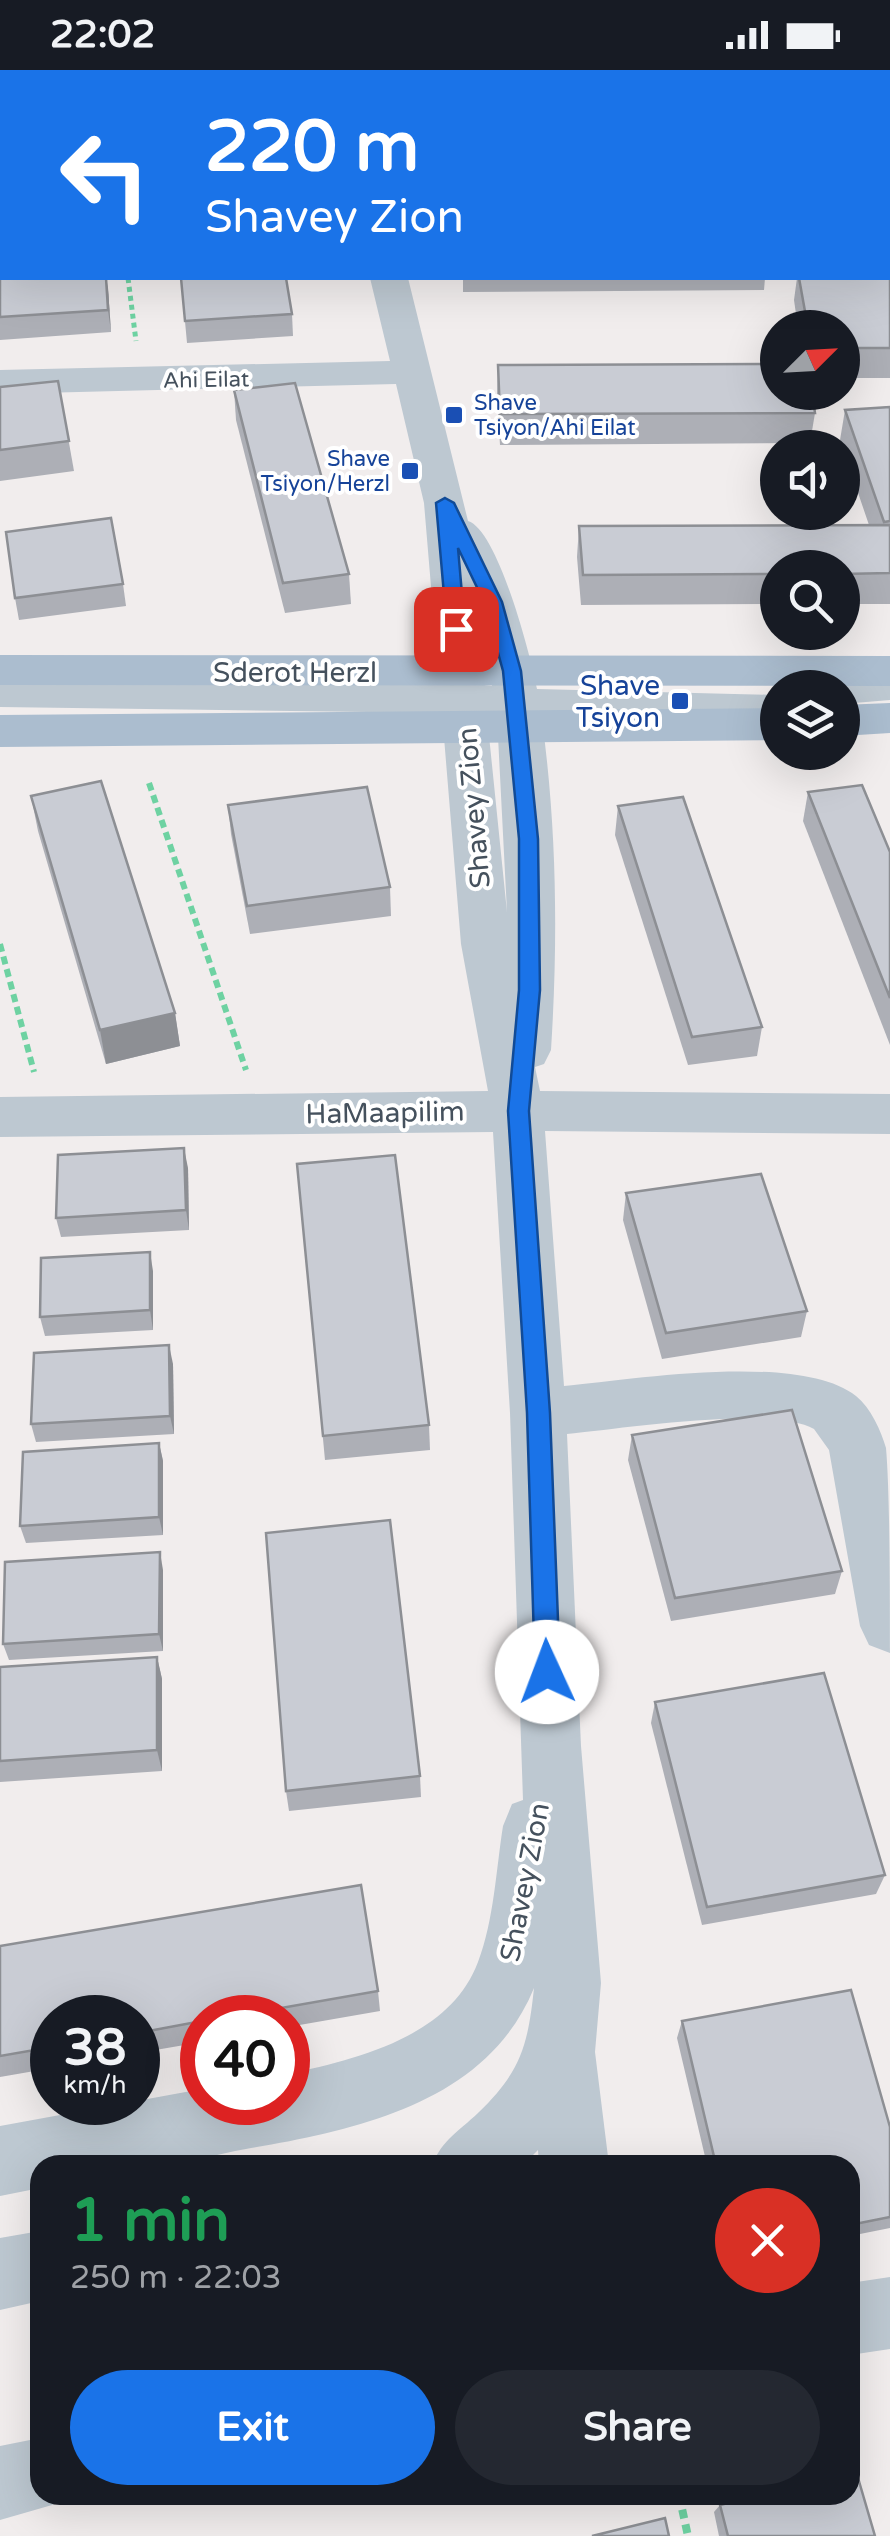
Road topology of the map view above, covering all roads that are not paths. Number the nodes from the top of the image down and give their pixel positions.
1 (389, 280) edge
2 (412, 372) junction
3 (0, 382) edge
4 (445, 503) junction
5 (890, 671) edge
6 (890, 685) edge
7 (860, 688) edge
8 (2, 696) edge
9 (760, 696) edge
10 (463, 699) junction
11 (515, 701) junction
12 (624, 707) junction
13 (760, 710) edge
14 (860, 712) edge
15 (890, 715) edge
16 (860, 718) edge
17 (760, 722) edge
18 (518, 1111) junction
19 (890, 1114) edge
20 (23, 1116) edge
21 (538, 1413) junction
22 (890, 1626) edge
23 (550, 1746) junction
24 (561, 2052) junction
25 (482, 2155) edge
26 (573, 2155) edge
27 (0, 2160) edge
28 (30, 2268) edge
29 (0, 2274) edge
30 (890, 2313) edge
31 (860, 2318) edge
32 (30, 2477) edge
33 (0, 2483) edge

1 - 2 street, Shavey Zion
2 - 3 street, Ahi Eilat
2 - 4 street, Shavey Zion
4 - 10 street, Shavey Zion
4 - 11 street, Shavey Zion
5 - 11 main road, Sderot Herzl
6 - 7 street
8 - 10 main road, Sderot Herzl
8 - 10 main road, Sderot Herzl
9 - 12 street
10 - 11 main road, Sderot Herzl
10 - 18 street, Shavey Zion
11 - 12 street
11 - 17 main road, Sderot Herzl
11 - 18 street, Shavey Zion
12 - 13 street
14 - 15 street
15 - 16 main road
18 - 19 street, HaMaapilim
18 - 20 street, HaMaapilim
18 - 21 street, Shavey Zion
21 - 22 street
21 - 23 street, Shavey Zion
23 - 24 street, Shavey Zion
23 - 27 street, Shavey Zion
24 - 25 street
24 - 26 street
28 - 29 street
30 - 31 street
32 - 33 street

